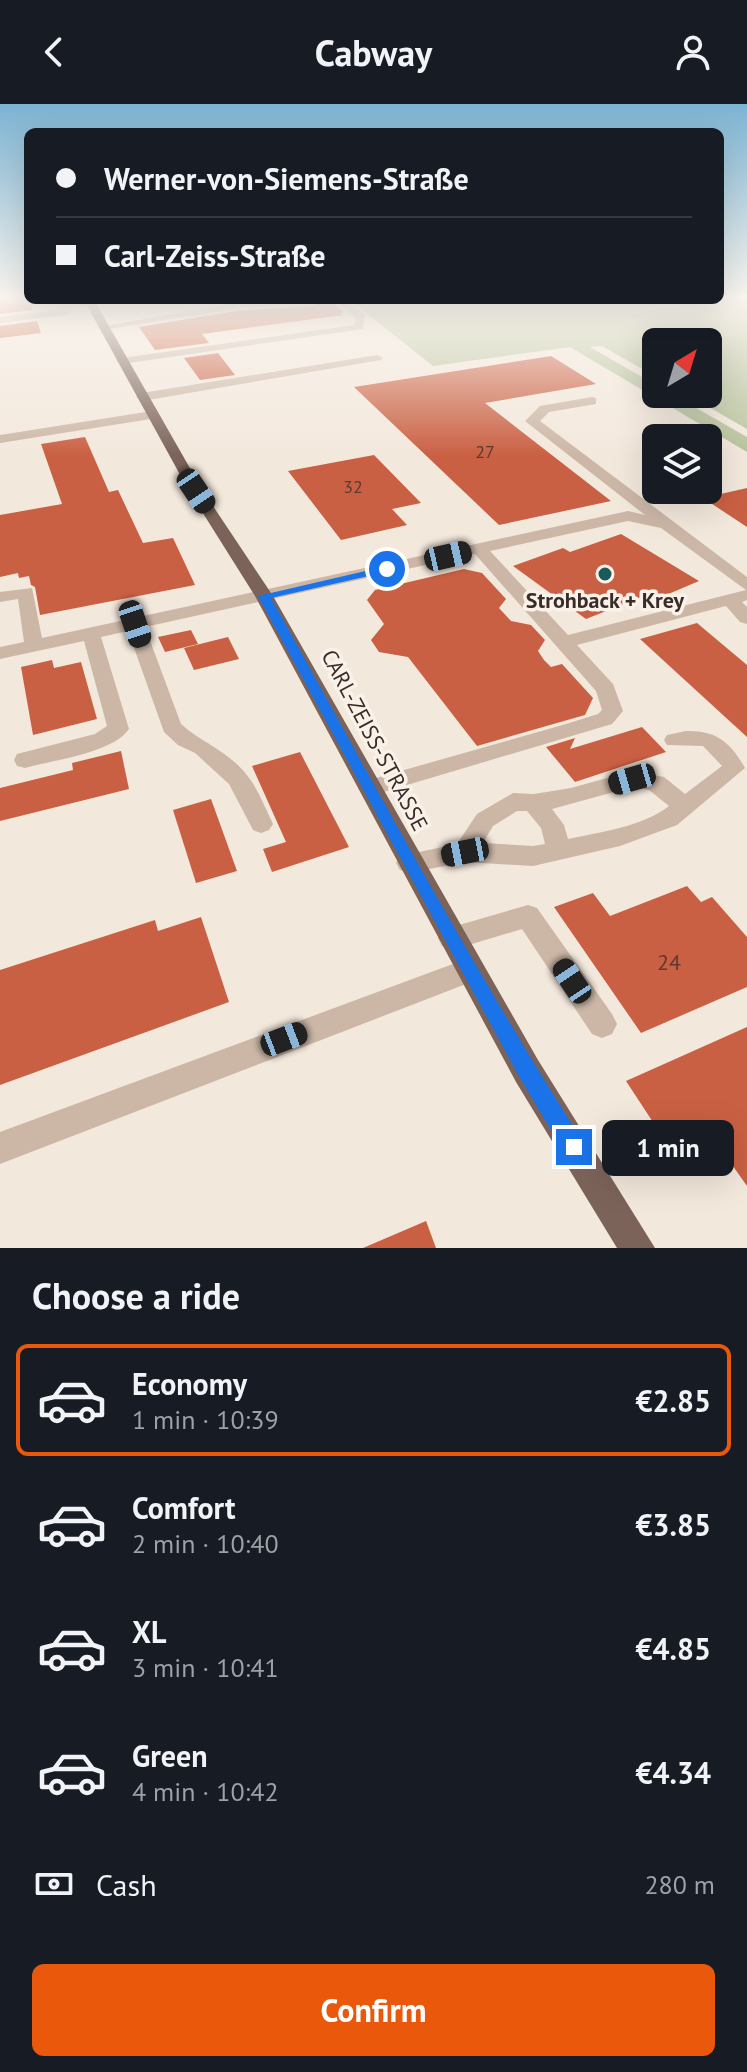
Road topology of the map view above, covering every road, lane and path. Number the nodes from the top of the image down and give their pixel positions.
1 (116, 349) edge
2 (203, 349) edge
3 (377, 358) dead end
4 (122, 361) junction
5 (142, 397) junction
6 (592, 401) dead end
7 (152, 415) junction
8 (0, 439) edge
9 (666, 524) junction
10 (479, 549) junction
11 (747, 585) edge
12 (264, 596) junction
13 (0, 597) edge
14 (739, 597) edge
15 (747, 618) edge
16 (135, 624) junction
17 (91, 633) junction
18 (565, 642) junction
19 (34, 646) junction
20 (0, 653) edge
21 (675, 740) dead end
22 (25, 760) dead end
23 (370, 788) junction
24 (534, 803) junction
25 (685, 807) junction
26 (261, 824) dead end
27 (465, 852) junction
28 (559, 852) junction
29 (409, 863) junction
30 (452, 938) junction
31 (469, 970) junction
32 (602, 1024) dead end
33 (0, 1148) edge
34 (637, 1248) edge

1 - 4 main road, CARL-ZEISS-STRASSE
2 - 4 street
3 - 5 street
4 - 5 main road, CARL-ZEISS-STRASSE
5 - 7 main road, CARL-ZEISS-STRASSE
6 - 9 street
7 - 8 street
7 - 12 main road, CARL-ZEISS-STRASSE
9 - 10 street
9 - 11 street
10 - 12 street
10 - 18 street
12 - 16 street
12 - 23 main road, CARL-ZEISS-STRASSE
13 - 19 street
14 - 15 street
14 - 18 street
16 - 17 street
16 - 26 street
17 - 19 street
17 - 22 street
18 - 23 street
19 - 20 street
21 - 25 street
23 - 29 main road, CARL-ZEISS-STRASSE
24 - 25 street
24 - 27 street
24 - 28 street
25 - 28 street
27 - 28 street
27 - 29 street
29 - 30 main road, CARL-ZEISS-STRASSE
30 - 31 main road, CARL-ZEISS-STRASSE
30 - 32 street
31 - 33 street
31 - 34 main road, CARL-ZEISS-STRASSE

